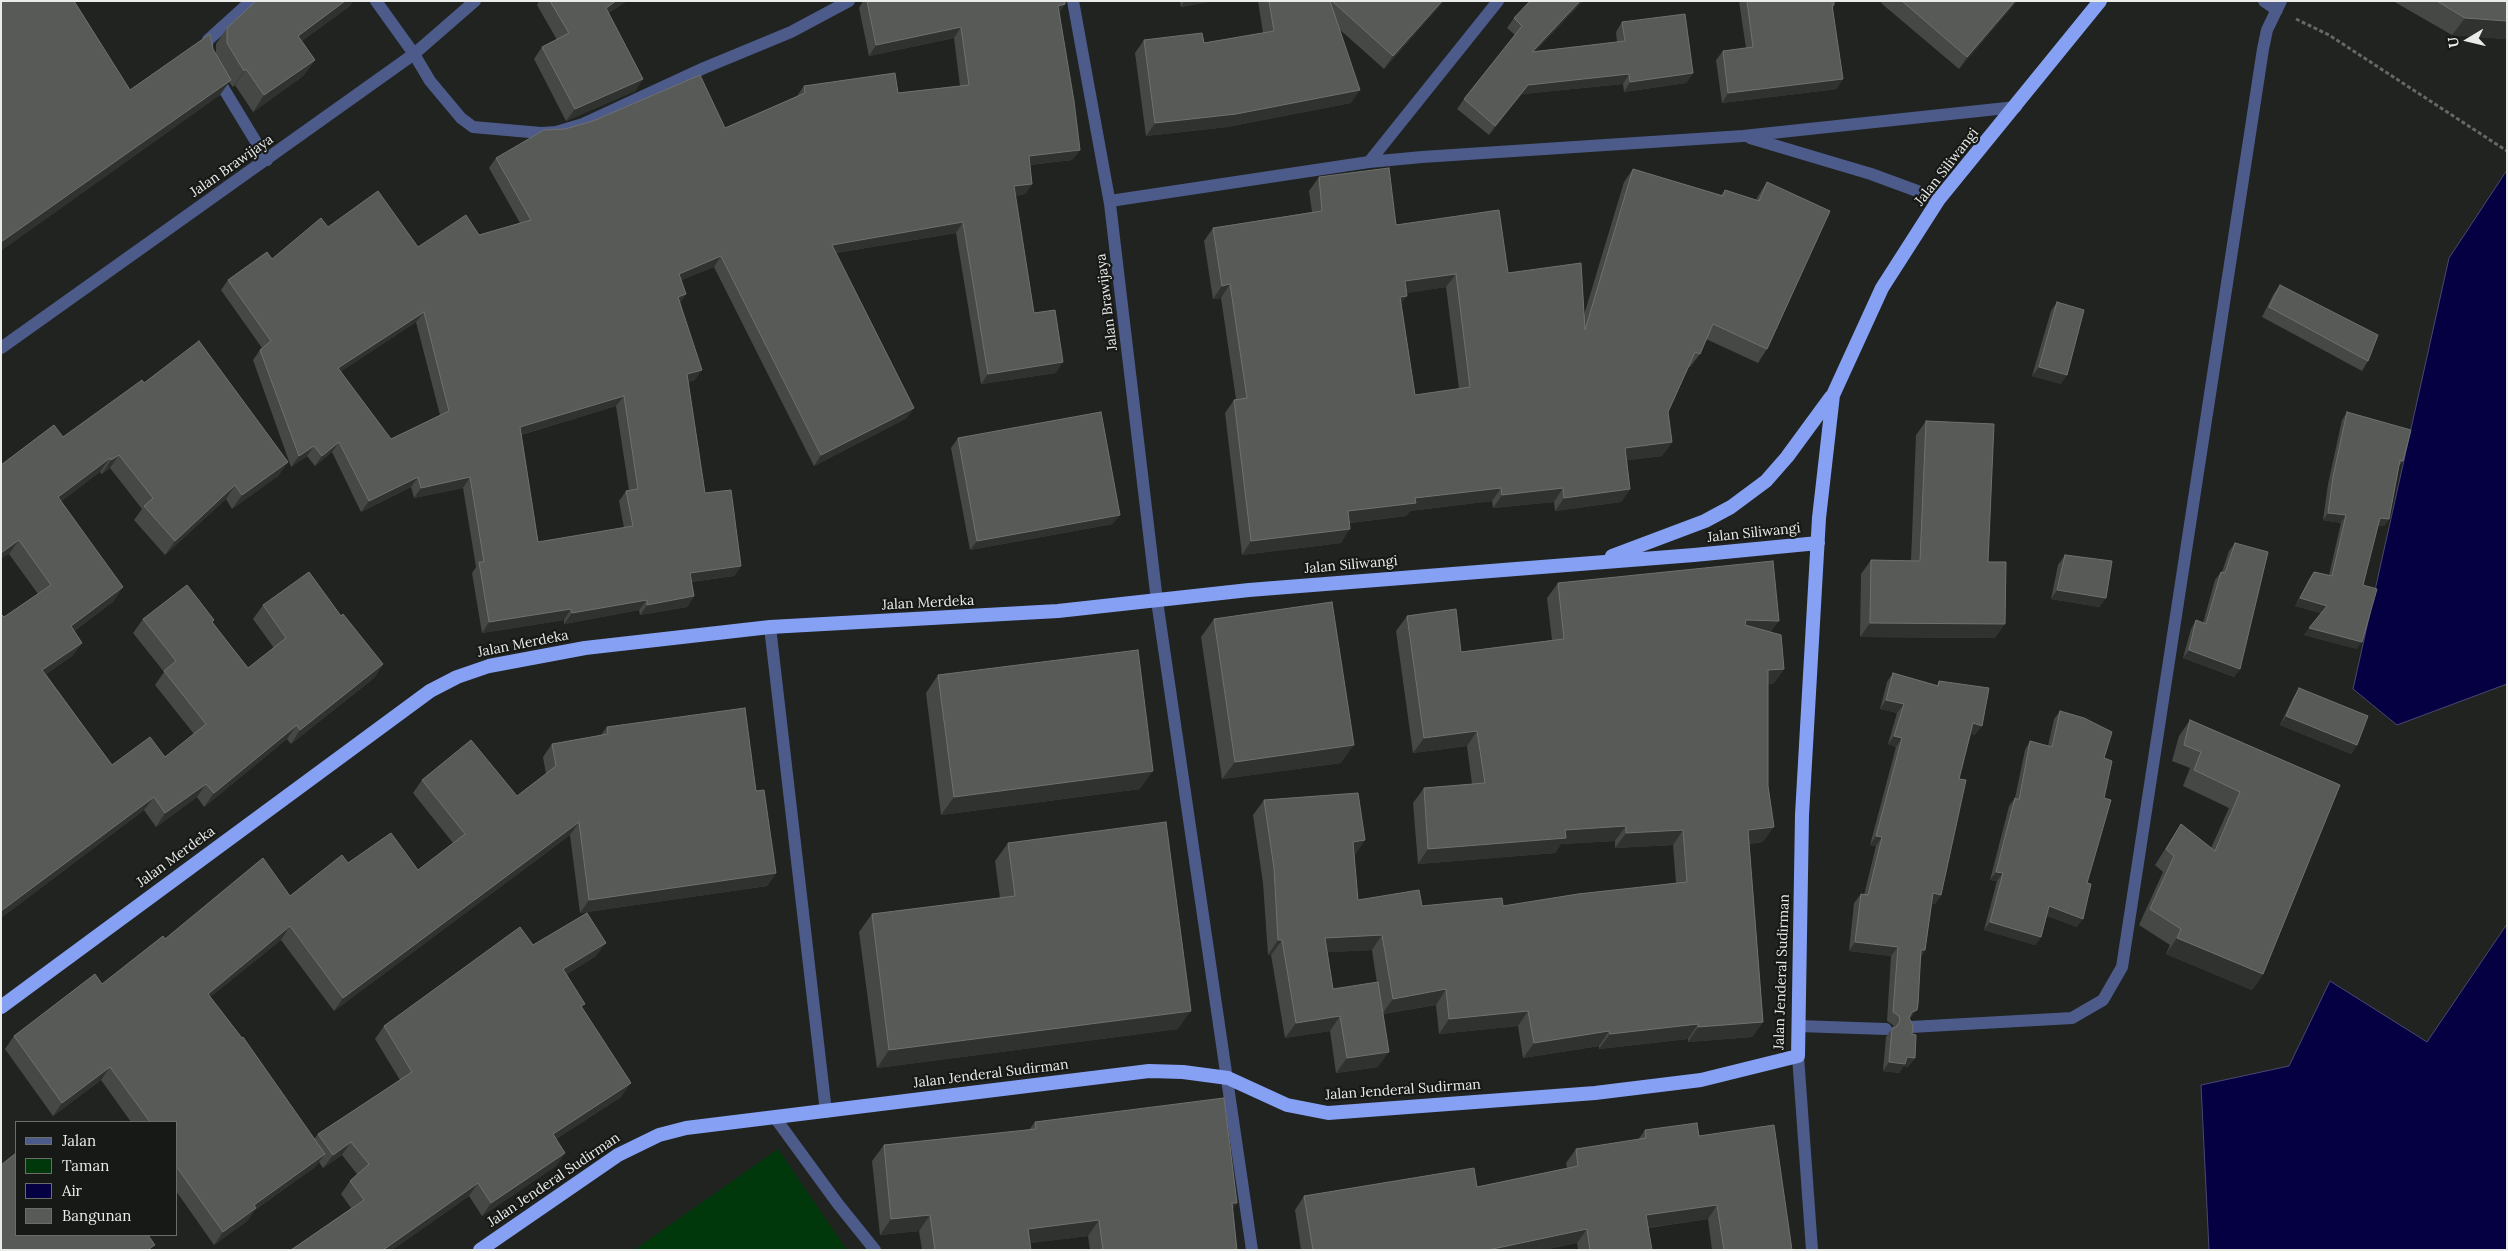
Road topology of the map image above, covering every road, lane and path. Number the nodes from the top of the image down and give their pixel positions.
1 (251, 1) edge
2 (376, 1) edge
3 (476, 1) edge
4 (849, 1) edge
5 (1073, 1) edge
6 (1498, 1) edge
7 (2100, 1) edge
8 (2264, 1) edge
9 (2279, 6) edge
10 (414, 54) junction
11 (2016, 107) junction
12 (1743, 136) junction
13 (2507, 151) edge
14 (267, 160) junction
15 (1369, 162) junction
16 (1939, 199) junction
17 (1110, 201) junction
18 (1, 348) edge
19 (1832, 395) junction
20 (1818, 543) junction
21 (1597, 561) junction
22 (1157, 601) junction
23 (770, 627) junction
24 (1, 1007) edge
25 (1798, 1026) junction
26 (1911, 1027) edge
27 (1886, 1028) dead end
28 (1798, 1056) junction
29 (1228, 1078) junction
30 (826, 1112) junction
31 (776, 1118) junction
32 (480, 1250) edge
33 (875, 1250) edge
34 (1252, 1250) edge
35 (1812, 1250) edge

1 - 14 street
2 - 10 street
3 - 10 street, Jalan Brawijaya
4 - 10 street
5 - 17 street, Jalan Brawijaya
6 - 15 street
7 - 11 highway, Jalan Siliwangi
8 - 9 street
9 - 13 path
9 - 26 street
10 - 14 street, Jalan Brawijaya
11 - 12 street
11 - 16 highway, Jalan Siliwangi
12 - 15 street
12 - 16 street
14 - 18 street, Jalan Brawijaya
15 - 17 street
16 - 19 highway, Jalan Siliwangi
17 - 22 street, Jalan Brawijaya
19 - 20 highway, Jalan Siliwangi
19 - 21 highway
20 - 21 highway, Jalan Siliwangi
20 - 25 highway, Jalan Jenderal Sudirman
21 - 22 highway, Jalan Siliwangi
22 - 23 highway, Jalan Merdeka
22 - 29 street, Jalan Brawijaya
23 - 24 highway, Jalan Merdeka
23 - 30 street
25 - 27 street
25 - 28 highway, Jalan Jenderal Sudirman
28 - 29 highway, Jalan Jenderal Sudirman
28 - 35 street
29 - 30 highway, Jalan Jenderal Sudirman
29 - 34 street, Jalan Brawijaya
30 - 31 highway, Jalan Jenderal Sudirman
31 - 32 highway, Jalan Jenderal Sudirman
31 - 33 street

